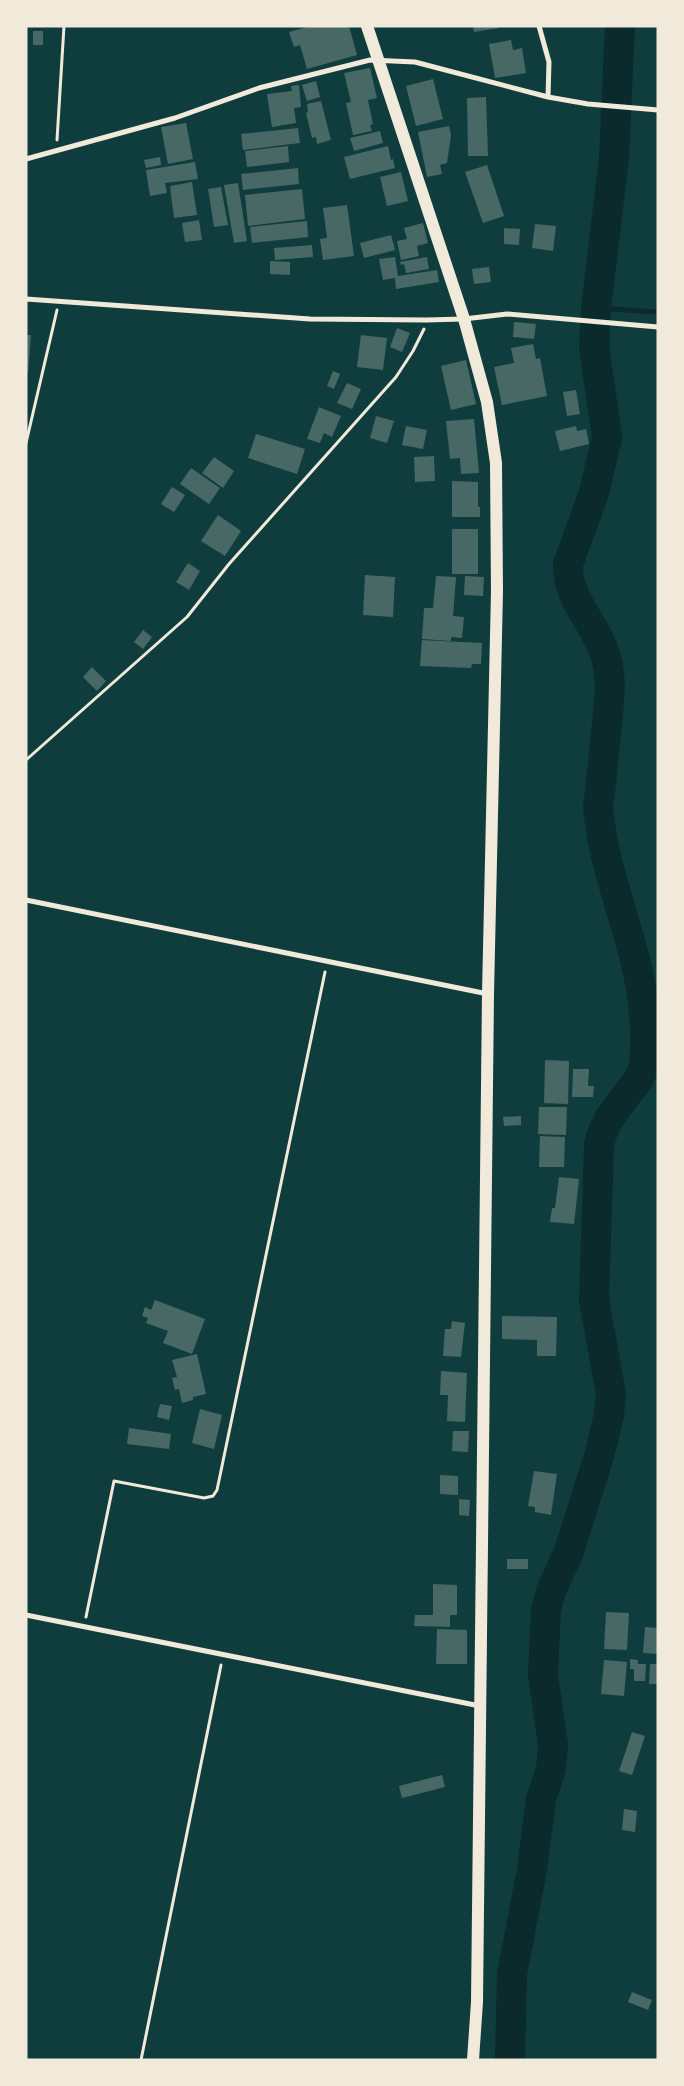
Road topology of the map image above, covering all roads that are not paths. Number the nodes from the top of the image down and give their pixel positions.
1 (368, 26) edge
2 (539, 26) edge
3 (379, 61) junction
4 (548, 97) junction
5 (658, 110) edge
6 (26, 160) edge
7 (26, 298) edge
8 (464, 319) junction
9 (658, 326) edge
10 (26, 900) edge
11 (488, 994) junction
12 (26, 1615) edge
13 (480, 1706) junction
14 (473, 2060) edge

1 - 3 main road
2 - 4 street
3 - 4 street
3 - 6 street
3 - 8 main road
4 - 5 street
7 - 8 street
8 - 9 street
8 - 11 main road
10 - 11 street
11 - 13 main road
12 - 13 street
13 - 14 main road

